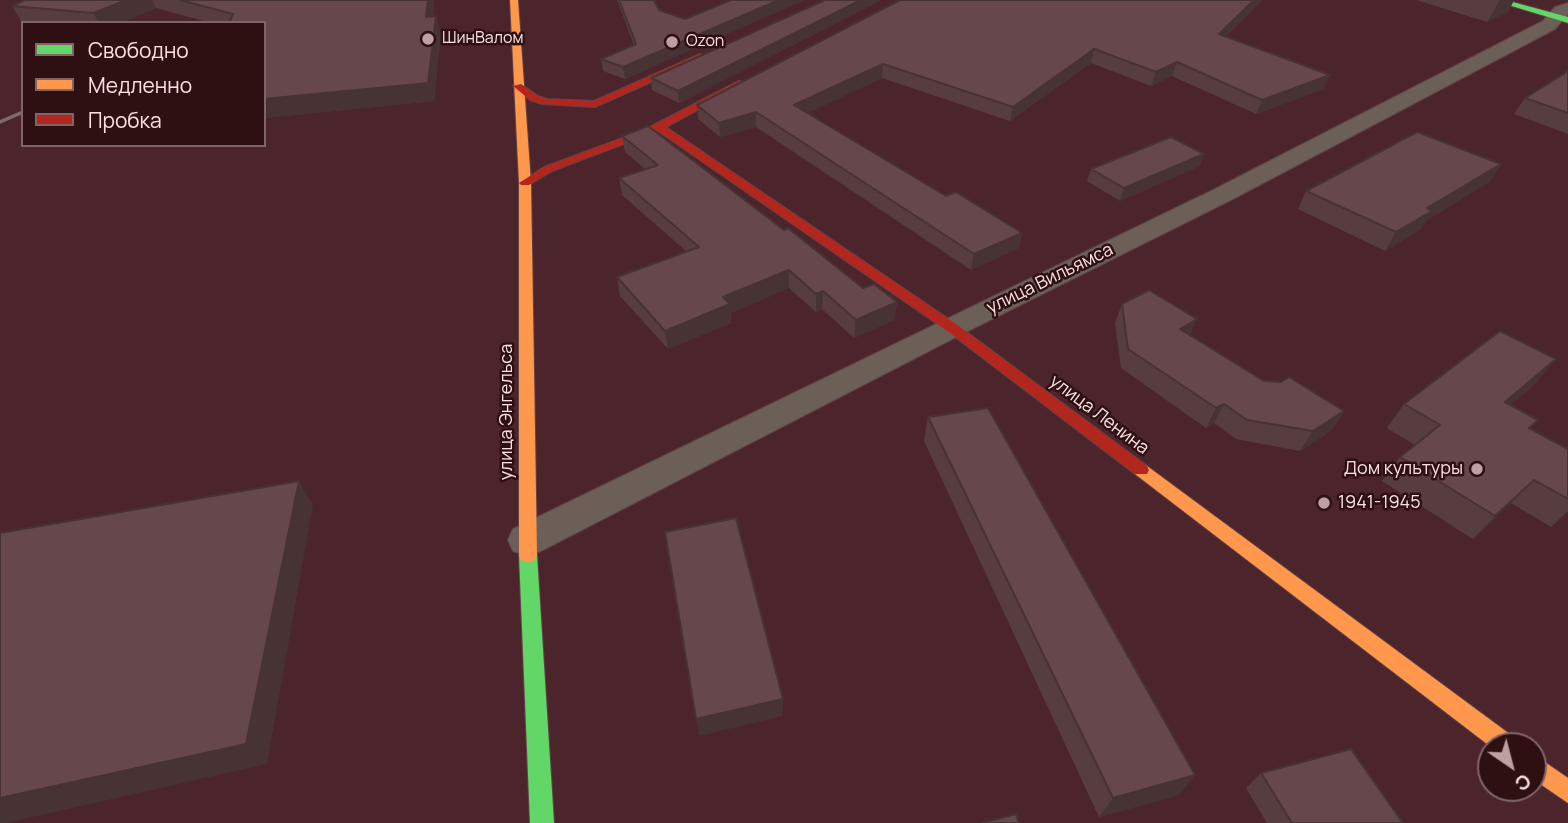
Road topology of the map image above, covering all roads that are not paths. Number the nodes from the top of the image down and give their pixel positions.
1 (514, 0) edge
2 (1496, 0) edge
3 (1564, 15) edge
4 (714, 51) edge
5 (759, 74) edge
6 (518, 86) junction
7 (588, 106) junction
8 (658, 126) junction
9 (522, 135) junction
10 (631, 139) junction
11 (579, 141) dead end
12 (525, 183) junction
13 (951, 327) junction
14 (527, 540) junction
15 (1488, 732) edge
16 (1547, 776) edge
17 (1568, 792) edge
18 (542, 823) edge

1 - 6 street, улица Энгельса
2 - 3 street
3 - 13 street, улица Вильямса
4 - 7 street
5 - 8 street
6 - 7 street
6 - 9 street, улица Энгельса
7 - 8 street
7 - 9 street
8 - 10 street
8 - 13 street, улица Ленина
9 - 12 street, улица Энгельса
10 - 11 street
10 - 12 street
12 - 14 street, улица Энгельса
13 - 14 street, улица Вильямса
13 - 15 street, улица Ленина
14 - 18 street, улица Энгельса
16 - 17 street

